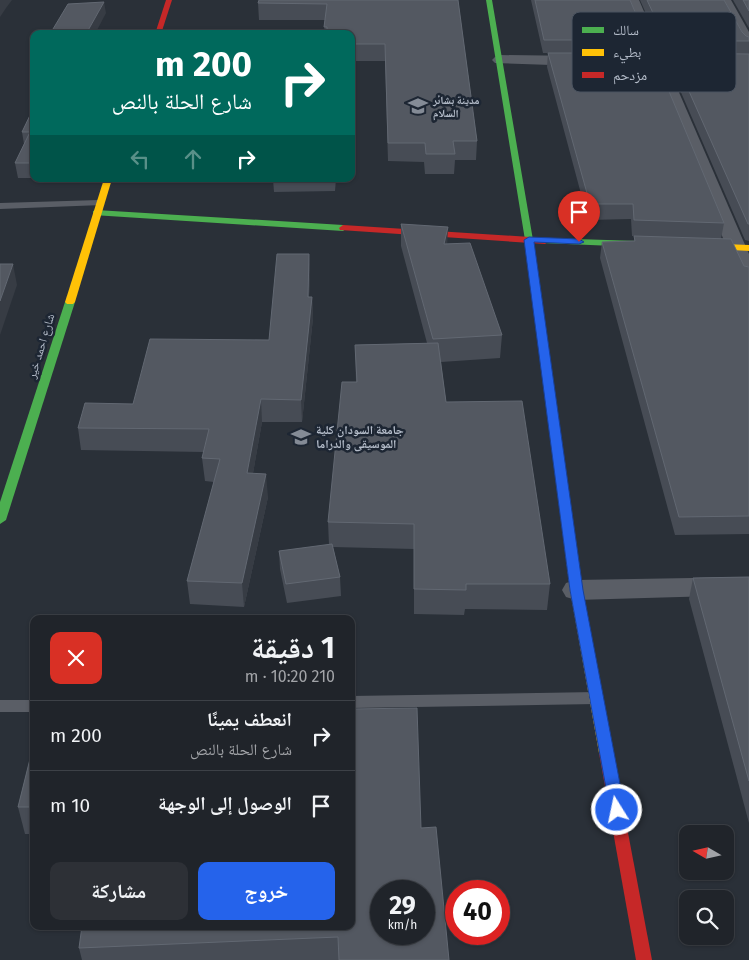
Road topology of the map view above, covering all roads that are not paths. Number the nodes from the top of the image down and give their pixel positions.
1 (169, 0) edge
2 (490, 0) edge
3 (632, 0) edge
4 (724, 0) edge
5 (637, 12) edge
6 (731, 12) edge
7 (736, 22) edge
8 (159, 30) edge
9 (749, 45) edge
10 (500, 60) junction
11 (572, 61) edge
12 (672, 92) edge
13 (107, 182) edge
14 (0, 206) edge
15 (98, 208) junction
16 (529, 240) junction
17 (649, 244) edge
18 (688, 246) edge
19 (743, 248) edge
20 (749, 276) edge
21 (0, 520) edge
22 (749, 586) edge
23 (576, 590) junction
24 (597, 698) junction
25 (355, 702) edge
26 (0, 706) edge
27 (30, 706) edge
28 (644, 960) edge

1 - 8 street
2 - 10 street
3 - 5 street
4 - 6 street
7 - 9 street
10 - 11 street
10 - 16 street
12 - 19 street
13 - 15 street, شارع احمد خير
14 - 15 lane
15 - 16 street
15 - 21 street, شارع احمد خير
16 - 17 street
16 - 23 street
18 - 19 street
19 - 20 street
22 - 23 street
23 - 24 street
24 - 25 lane
24 - 28 street
26 - 27 lane

